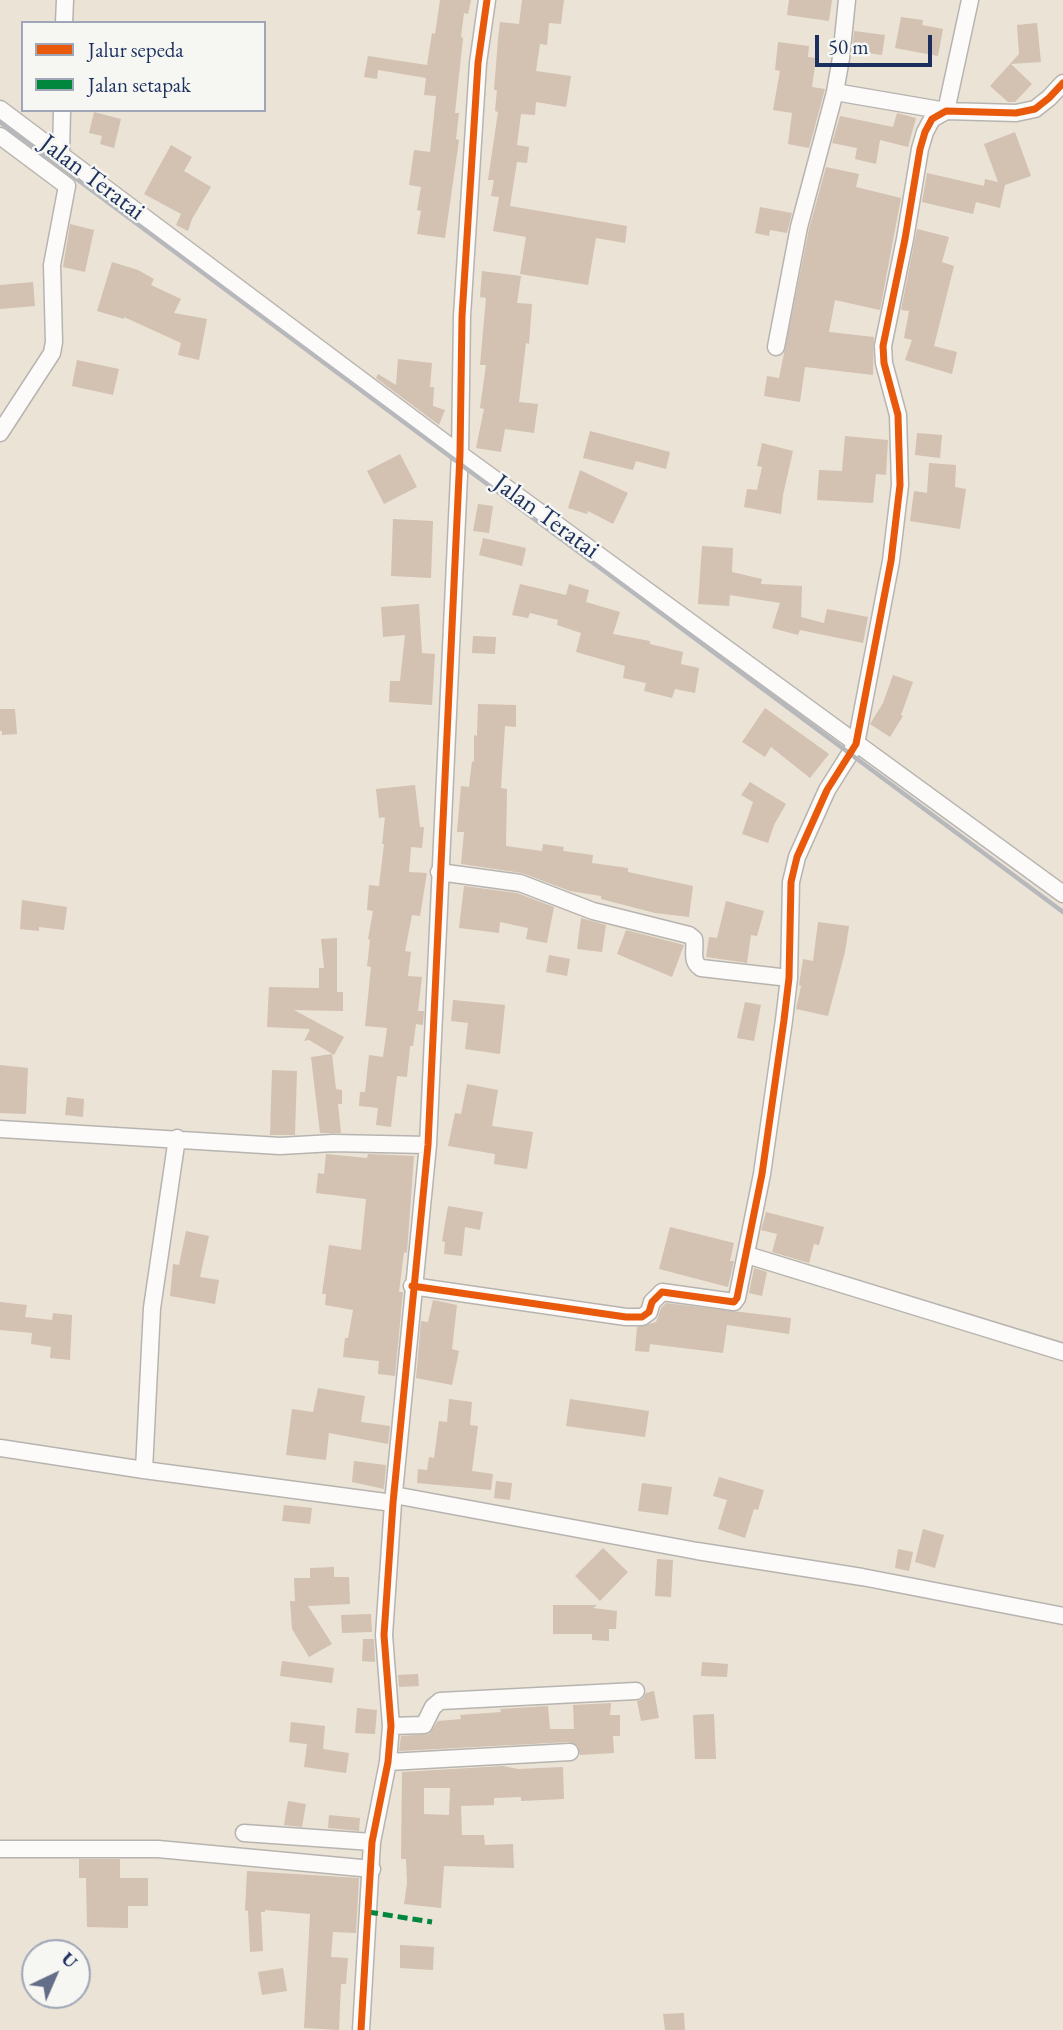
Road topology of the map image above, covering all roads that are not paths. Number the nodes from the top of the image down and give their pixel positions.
1 (65, 0) edge
2 (487, 0) edge
3 (847, 0) edge
4 (970, 0) edge
5 (64, 21) edge
6 (1063, 83) edge
7 (835, 92) junction
8 (0, 109) edge
9 (946, 111) junction
10 (62, 112) edge
11 (0, 136) edge
12 (61, 155) junction
13 (776, 347) dead end
14 (0, 433) edge
15 (460, 454) junction
16 (856, 744) junction
17 (439, 872) junction
18 (1063, 894) edge
19 (789, 978) junction
20 (0, 1129) edge
21 (177, 1138) junction
22 (428, 1145) junction
23 (747, 1255) junction
24 (412, 1286) junction
25 (1063, 1352) edge
26 (0, 1448) edge
27 (144, 1470) junction
28 (393, 1499) junction
29 (1063, 1616) edge
30 (636, 1692) dead end
31 (391, 1726) junction
32 (570, 1752) dead end
33 (388, 1762) junction
34 (244, 1833) dead end
35 (372, 1842) junction
36 (0, 1849) edge
37 (372, 1869) junction
38 (361, 2030) edge

1 - 5 street
2 - 15 street
3 - 7 street
4 - 9 street
6 - 9 street
7 - 9 street
7 - 13 street
8 - 12 street, Jalan Teratai
9 - 16 street
10 - 12 street
11 - 14 street
12 - 15 street, Jalan Teratai
15 - 16 street, Jalan Teratai
15 - 17 street
16 - 18 street, Jalan Teratai
16 - 19 street
17 - 19 street
17 - 22 street
19 - 23 street
20 - 21 street
21 - 22 street
21 - 27 street
22 - 24 street
23 - 24 street
23 - 25 street
24 - 28 street
26 - 27 street
27 - 28 street
28 - 29 street
28 - 31 street
30 - 31 street
31 - 33 street
32 - 33 street
33 - 35 street
34 - 35 street
35 - 37 street
36 - 37 street
37 - 38 street

